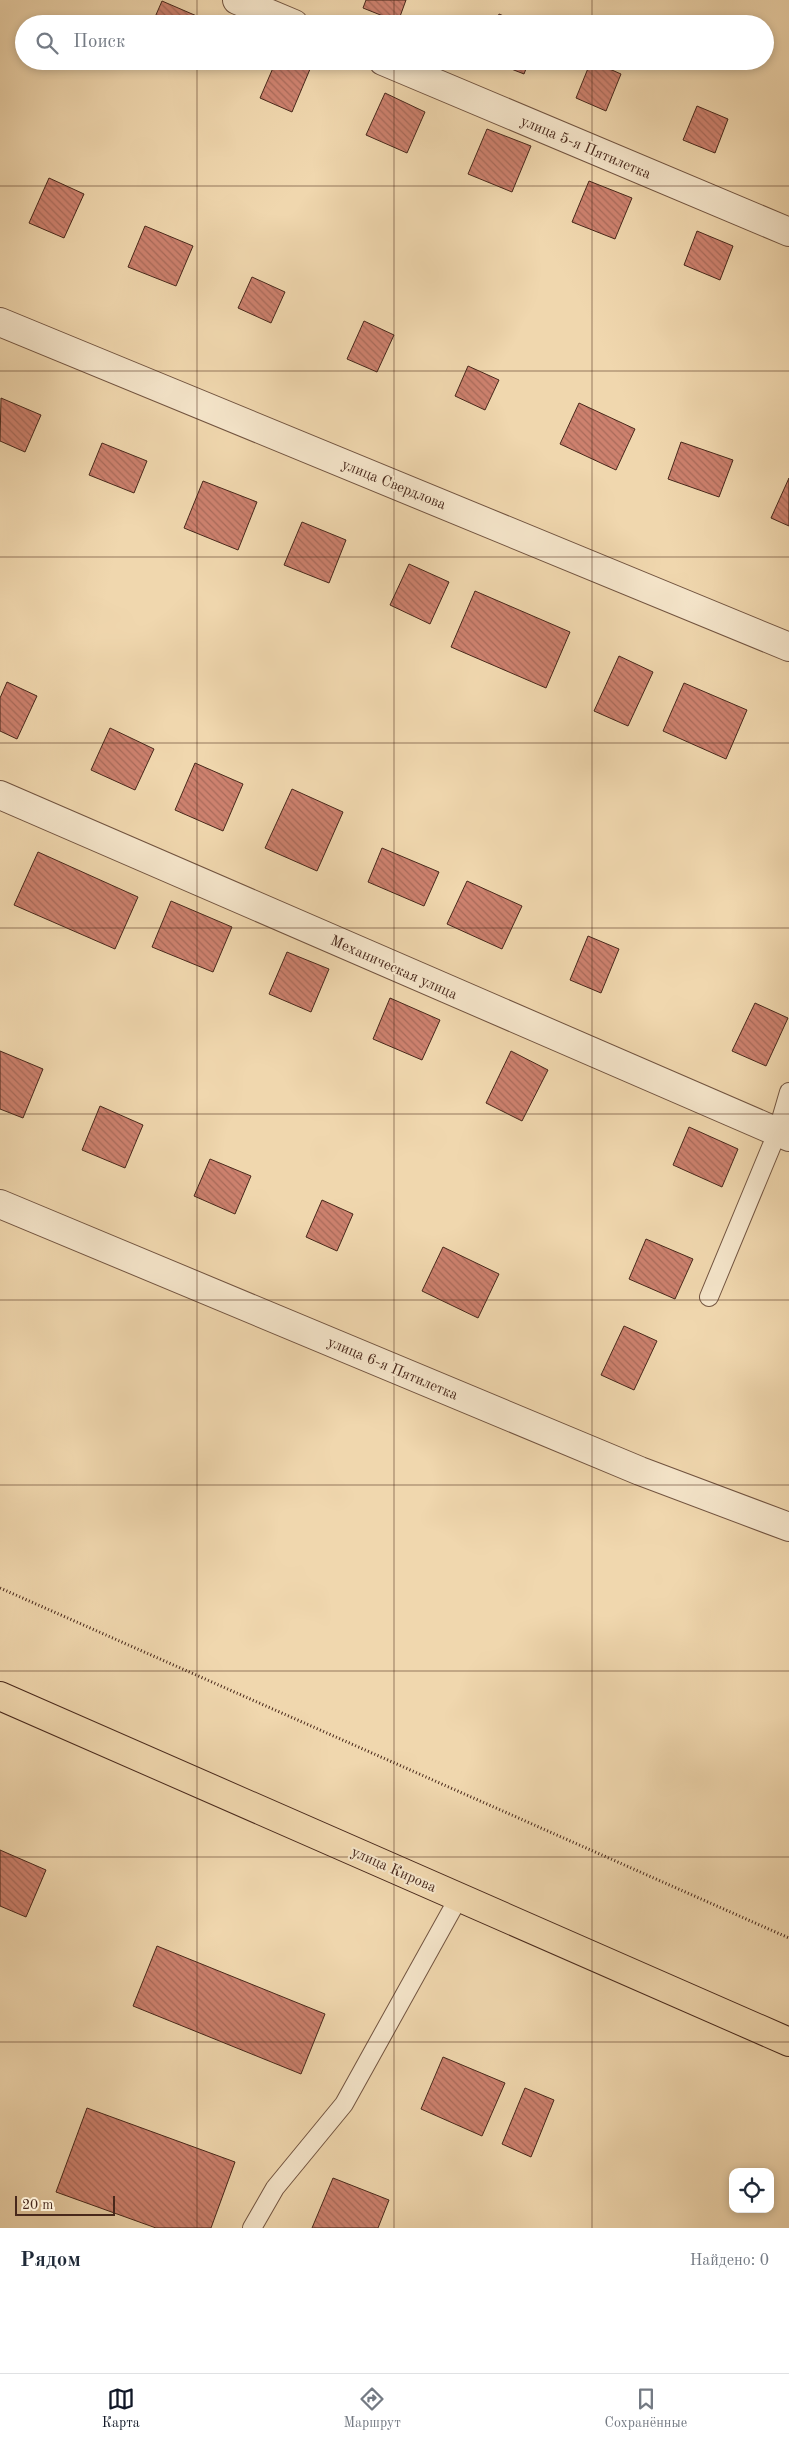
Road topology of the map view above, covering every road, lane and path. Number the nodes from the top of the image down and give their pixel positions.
1 (237, 0) edge
2 (273, 15) edge
3 (404, 70) edge
4 (789, 232) edge
5 (0, 322) edge
6 (789, 647) edge
7 (0, 795) edge
8 (789, 1092) edge
9 (783, 1135) edge
10 (0, 1204) edge
11 (709, 1297) dead end
12 (789, 1526) edge
13 (0, 1588) edge
14 (0, 1696) edge
15 (459, 1897) junction
16 (789, 1938) edge
17 (789, 2042) edge
18 (252, 2228) edge

1 - 2 street
3 - 4 street, улица 5-я Пятилетка
5 - 6 street, улица Свердлова
7 - 9 street, Механическая улица
8 - 9 lane
9 - 11 lane
10 - 12 street, улица 6-я Пятилетка
13 - 16 path
14 - 15 main road, улица Кирова
15 - 17 main road, улица Кирова
15 - 18 lane

